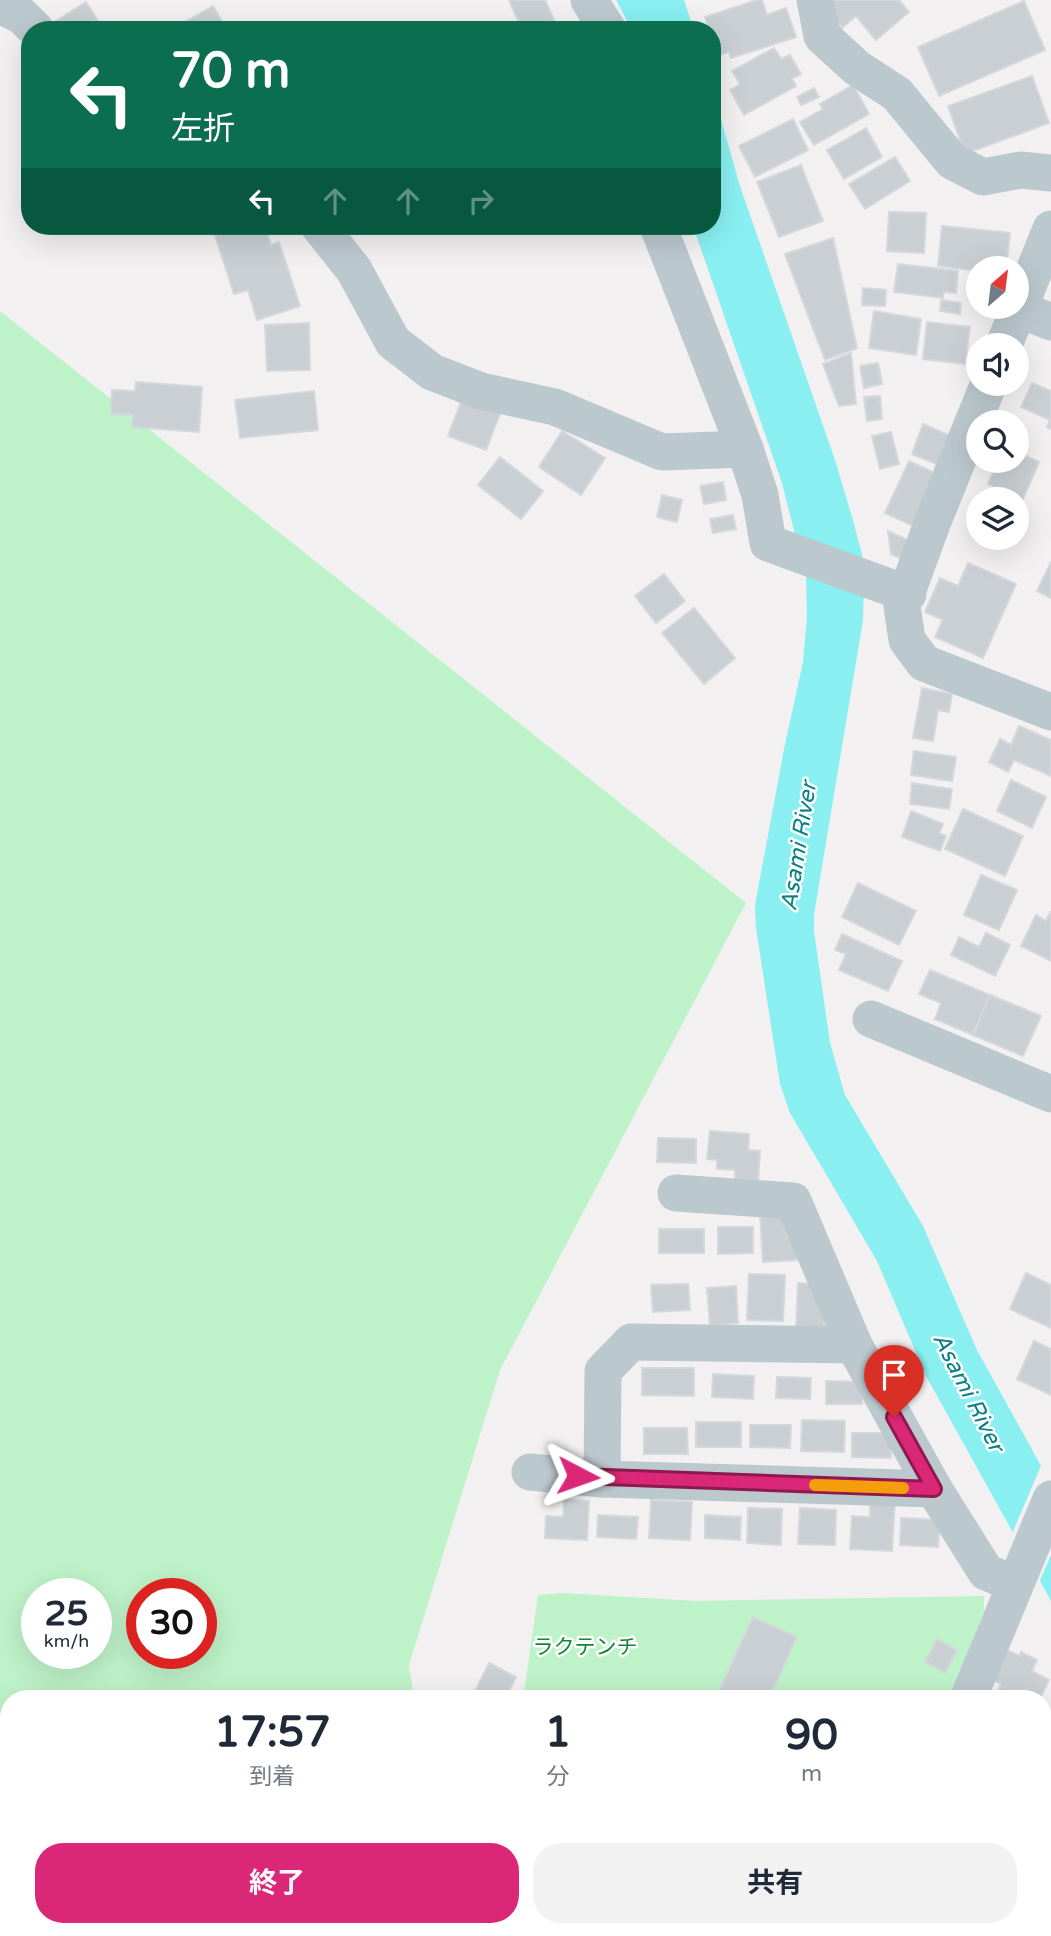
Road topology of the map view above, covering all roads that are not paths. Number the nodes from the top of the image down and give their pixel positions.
1 (589, 0) edge
2 (815, 0) edge
3 (0, 5) edge
4 (27, 21) edge
5 (602, 21) edge
6 (1051, 173) edge
7 (1051, 229) edge
8 (326, 235) edge
9 (662, 235) edge
10 (1035, 315) edge
11 (1016, 333) edge
12 (984, 396) edge
13 (745, 449) junction
14 (891, 588) junction
15 (1051, 712) edge
16 (871, 1018) dead end
17 (1051, 1094) edge
18 (676, 1193) dead end
19 (854, 1345) junction
20 (530, 1472) dead end
21 (602, 1479) junction
22 (934, 1489) junction
23 (1051, 1499) edge
24 (1015, 1584) junction
25 (972, 1690) edge

1 - 5 street
2 - 6 street
3 - 4 street
7 - 10 street
8 - 13 street
9 - 13 street
10 - 11 street
12 - 14 street
13 - 14 street
14 - 15 street
16 - 17 street
18 - 19 street
19 - 21 street
19 - 22 street
20 - 21 street
21 - 22 street
22 - 24 street
23 - 24 street
24 - 25 street

